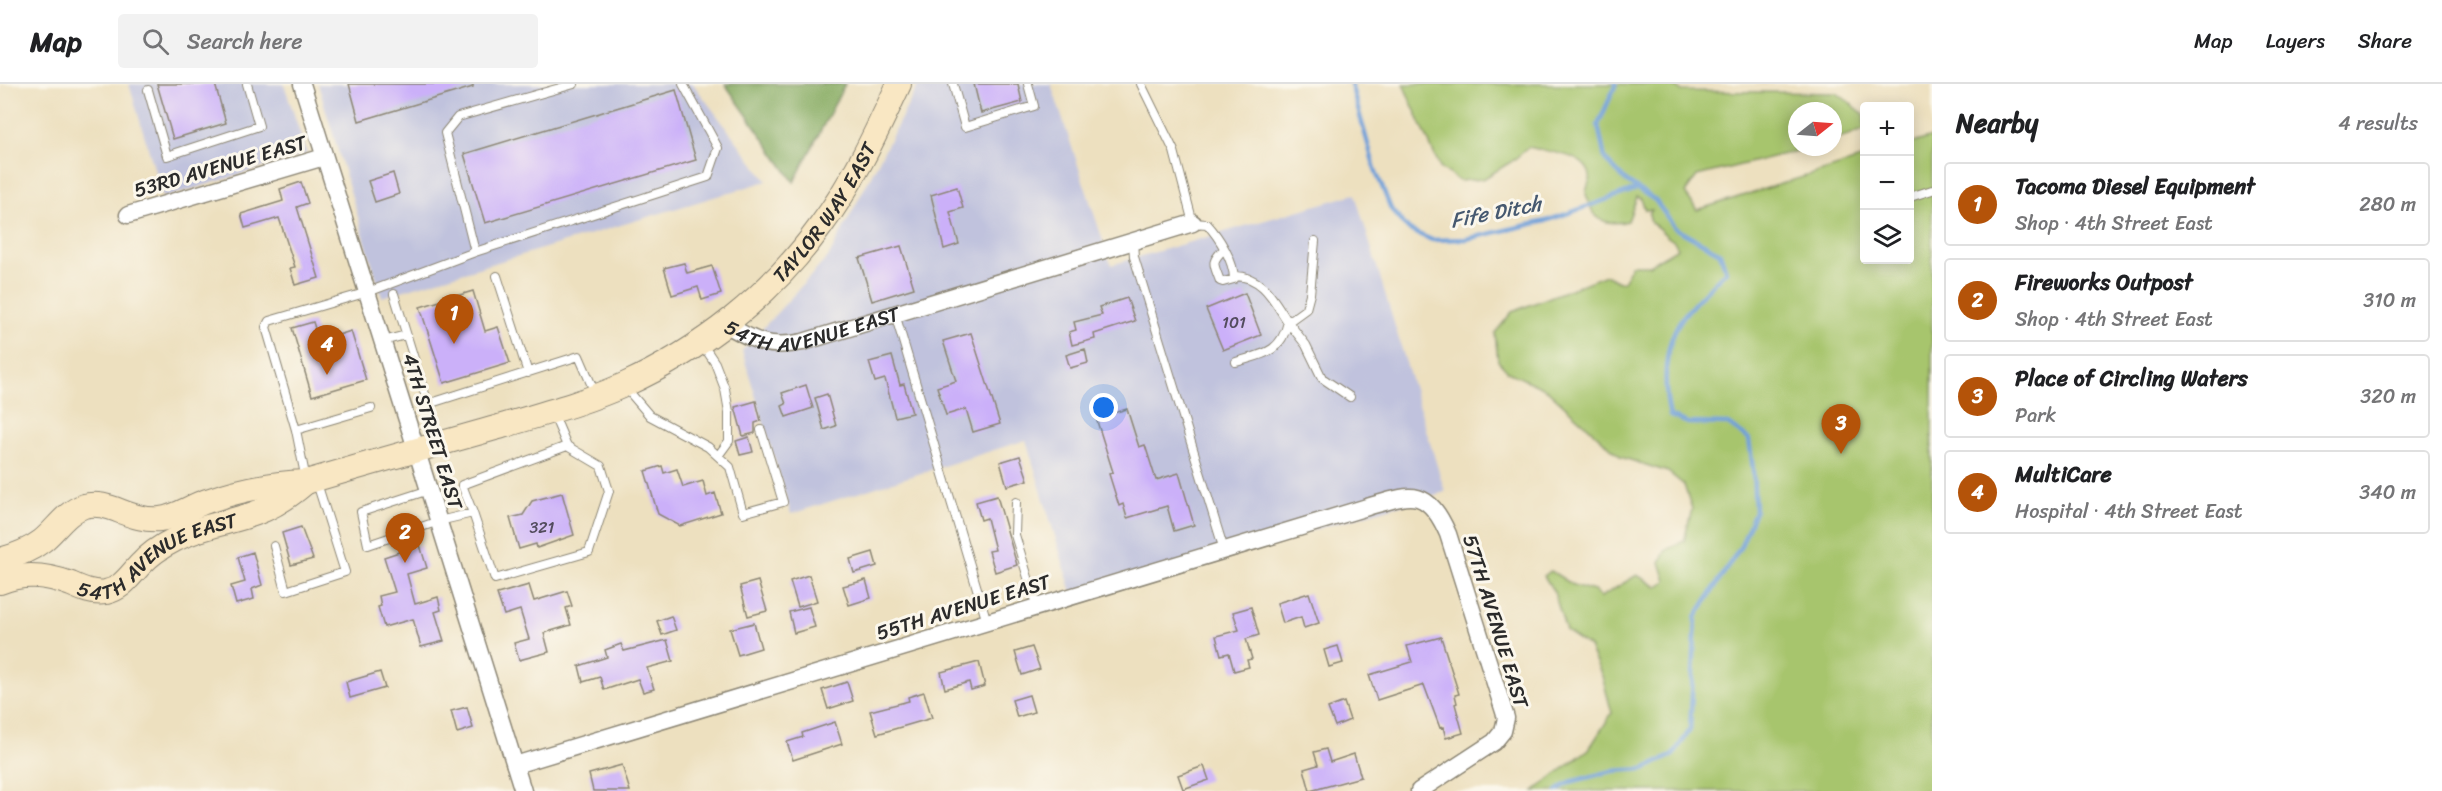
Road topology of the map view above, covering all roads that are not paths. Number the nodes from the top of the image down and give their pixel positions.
1 (247, 84) edge
2 (302, 84) edge
3 (574, 84) edge
4 (682, 84) edge
5 (899, 84) edge
6 (953, 84) edge
7 (1028, 84) edge
8 (1141, 84) edge
9 (148, 90) dead end
10 (324, 157) junction
11 (1932, 190) edge
12 (1914, 196) edge
13 (128, 215) dead end
14 (1193, 223) junction
15 (1132, 241) junction
16 (1315, 241) dead end
17 (1223, 250) junction
18 (475, 252) junction
19 (497, 276) dead end
20 (1235, 276) junction
21 (368, 292) junction
22 (394, 294) dead end
23 (895, 314) junction
24 (1288, 322) junction
25 (725, 324) junction
26 (406, 335) junction
27 (383, 341) junction
28 (701, 342) junction
29 (1236, 362) dead end
30 (528, 373) junction
31 (624, 385) junction
32 (596, 397) junction
33 (1350, 397) dead end
34 (371, 408) dead end
35 (552, 411) junction
36 (296, 430) junction
37 (761, 430) dead end
38 (567, 446) junction
39 (417, 450) junction
40 (718, 456) junction
41 (311, 481) junction
42 (429, 490) junction
43 (1424, 500) joint
44 (1016, 502) dead end
45 (472, 513) junction
46 (439, 521) junction
47 (274, 546) dead end
48 (1224, 550) junction
49 (0, 560) edge
50 (0, 582) edge
51 (1037, 607) junction
52 (987, 622) junction
53 (515, 765) junction
54 (523, 791) edge
55 (1419, 791) edge

1 - 9 lane
2 - 10 street, 4TH STREET EAST
3 - 18 lane
4 - 18 lane
5 - 25 main road, TAYLOR WAY EAST
6 - 7 lane
8 - 14 lane
10 - 13 street, 53RD AVENUE EAST
10 - 21 street, 4TH STREET EAST
11 - 12 lane
14 - 15 street, 54TH AVENUE EAST
14 - 17 lane
15 - 23 street, 54TH AVENUE EAST
15 - 48 lane
16 - 24 lane
17 - 20 lane
17 - 20 lane
18 - 21 lane
19 - 30 lane
20 - 24 lane
21 - 27 street, 4TH STREET EAST
21 - 36 lane
22 - 26 lane
23 - 25 street, 54TH AVENUE EAST
23 - 52 lane
24 - 29 lane
24 - 33 lane
25 - 28 main road, 54TH AVENUE EAST
26 - 27 lane
26 - 30 lane
27 - 39 street, 4TH STREET EAST
28 - 31 main road, 54TH AVENUE EAST
28 - 40 lane
30 - 32 lane
31 - 32 main road, 54TH AVENUE EAST
31 - 40 lane
32 - 35 main road, 54TH AVENUE EAST
34 - 36 lane
35 - 38 lane
35 - 39 main road, 54TH AVENUE EAST
36 - 41 lane
37 - 40 lane
38 - 45 lane
38 - 45 lane
39 - 41 main road, 54TH AVENUE EAST
39 - 42 street, 4TH STREET EAST
41 - 47 lane
41 - 49 main road, 54TH AVENUE EAST
41 - 50 main road, 54TH AVENUE EAST
42 - 46 street, 4TH STREET EAST
42 - 46 lane
43 - 48 street, 55TH AVENUE EAST
43 - 55 street, 57TH AVENUE EAST
44 - 51 lane
45 - 46 lane
46 - 53 street, 4TH STREET EAST
48 - 51 street, 55TH AVENUE EAST
51 - 52 street, 55TH AVENUE EAST
52 - 53 street, 55TH AVENUE EAST
53 - 54 street, 4TH STREET EAST

